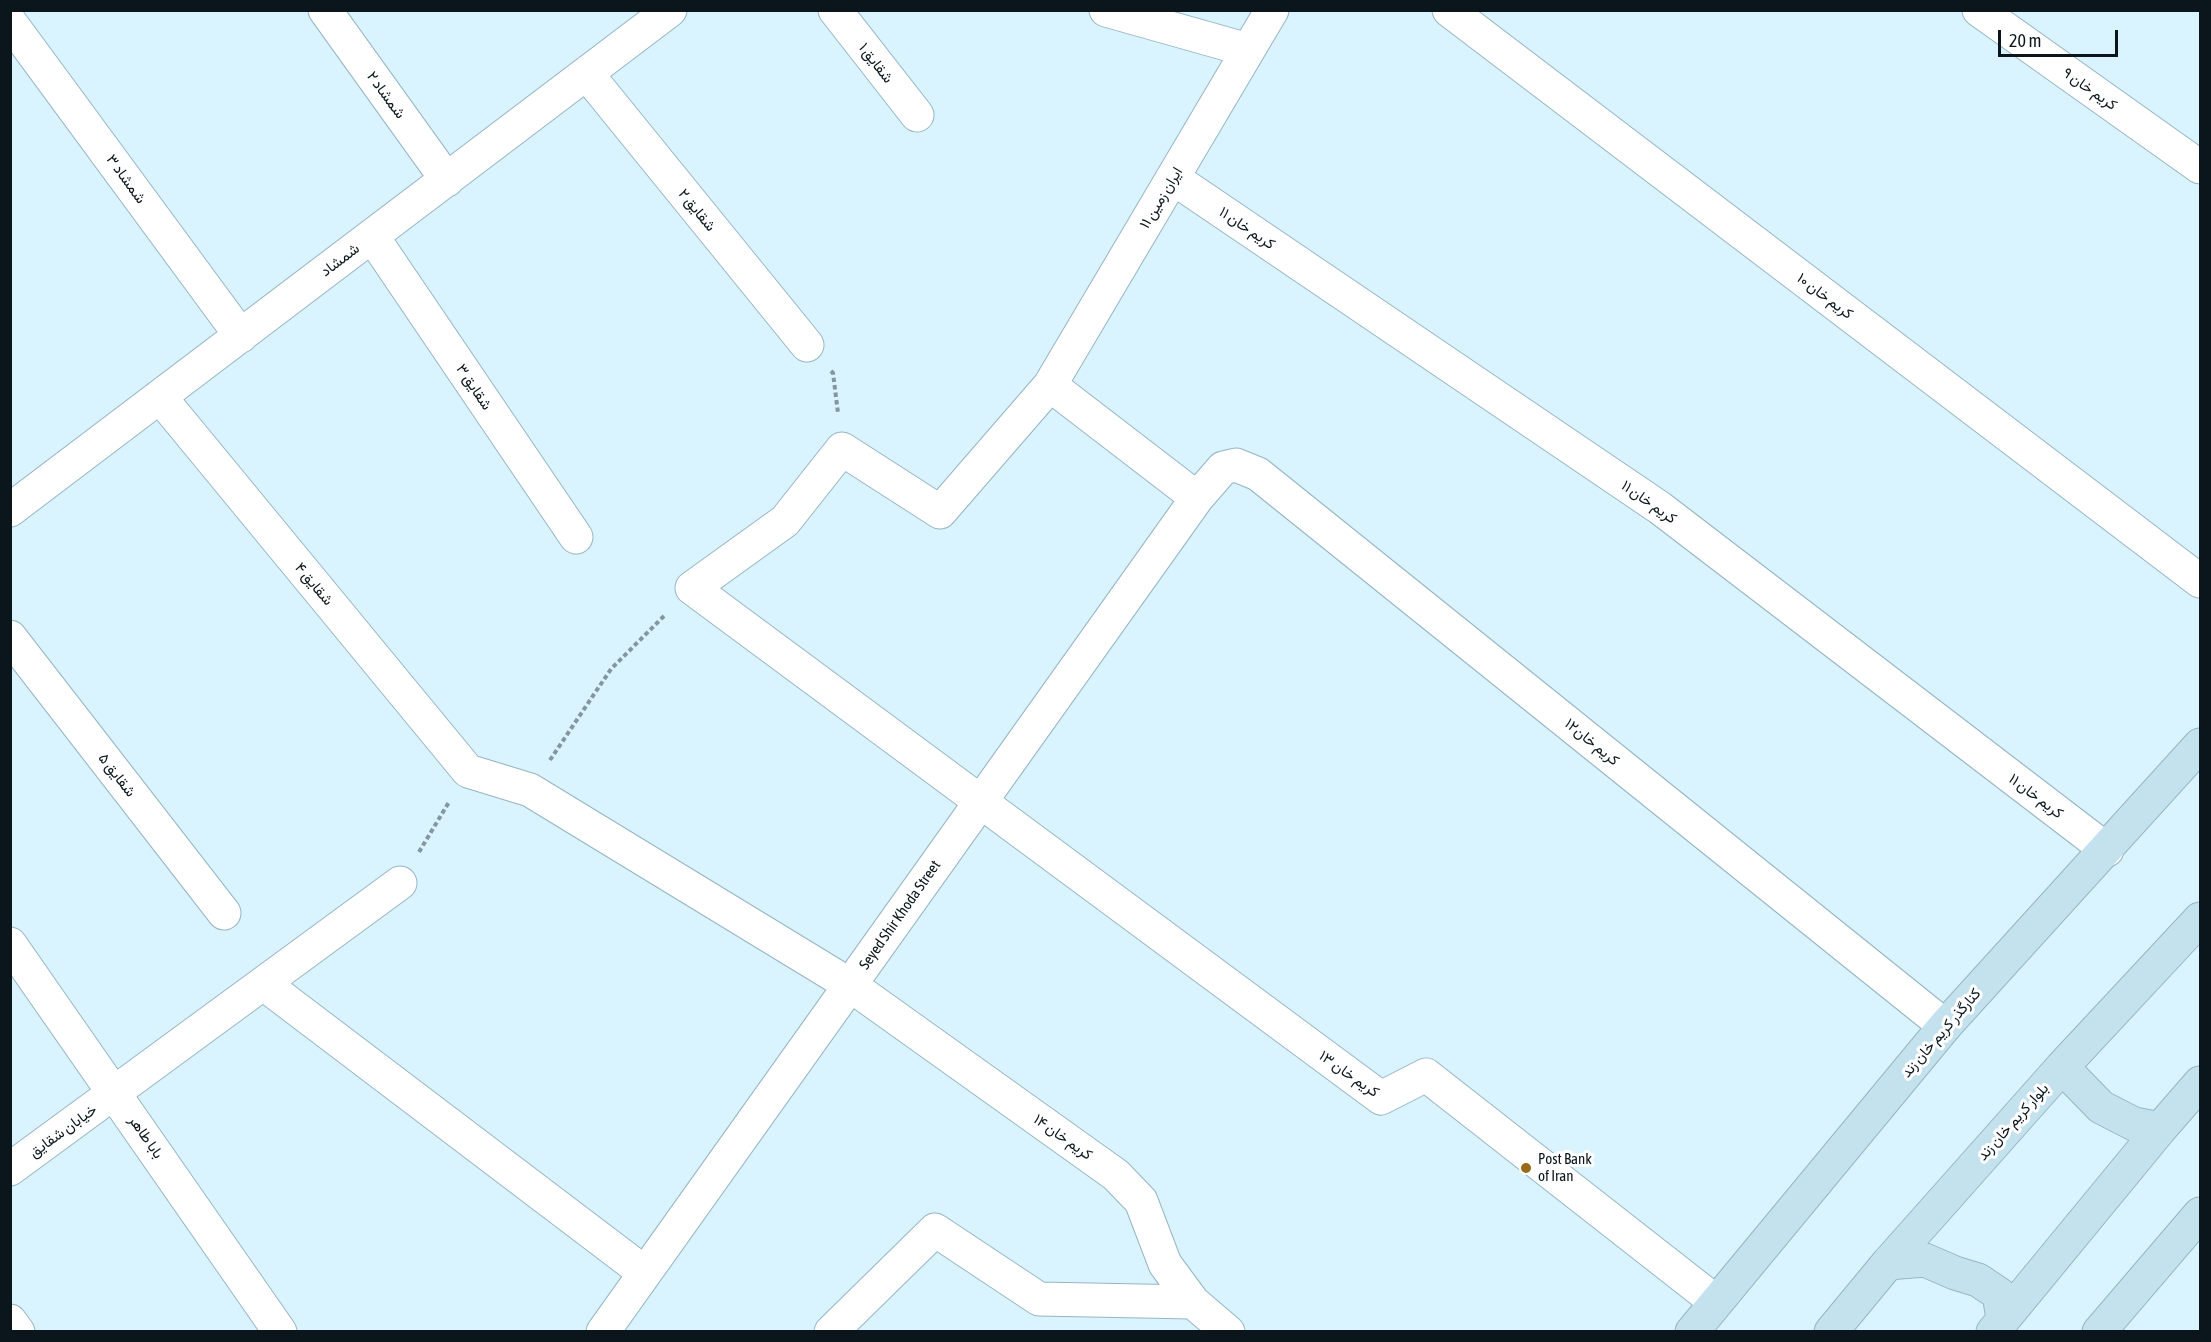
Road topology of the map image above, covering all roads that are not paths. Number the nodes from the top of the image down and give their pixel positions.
1 (325, 10) edge
2 (835, 10) edge
3 (1106, 10) edge
4 (1272, 10) edge
5 (1449, 10) edge
6 (1979, 10) edge
7 (660, 14) edge
8 (10, 22) edge
9 (1248, 50) junction
10 (587, 74) junction
11 (917, 115) dead end
12 (2200, 167) edge
13 (1173, 178) junction
14 (447, 180) junction
15 (372, 236) junction
16 (240, 336) junction
17 (807, 345) road end
18 (1050, 385) junction
19 (160, 397) junction
20 (1236, 465) joint
21 (1197, 498) junction
22 (14, 499) edge
23 (576, 537) dead end
24 (2200, 581) edge
25 (10, 637) edge
26 (2200, 745) edge
27 (468, 771) joint
28 (981, 802) junction
29 (2107, 850) junction
30 (400, 883) road end
31 (224, 913) dead end
32 (2200, 919) edge
33 (10, 944) edge
34 (264, 984) junction
35 (850, 985) junction
36 (1945, 1026) junction
37 (2062, 1067) junction
38 (2200, 1083) edge
39 (115, 1093) junction
40 (2160, 1129) junction
41 (10, 1169) edge
42 (2200, 1214) edge
43 (1888, 1263) junction
44 (645, 1274) junction
45 (1193, 1302) junction
46 (1716, 1302) junction
47 (10, 1322) edge
48 (1998, 1325) edge
49 (605, 1331) edge
50 (18, 1332) edge
51 (280, 1332) edge
52 (831, 1332) edge
53 (1228, 1332) edge
54 (1692, 1332) edge
55 (1831, 1332) edge
56 (2099, 1332) edge

1 - 14 street, شمشاد ۲
2 - 11 street, شقایق ۱
3 - 9 street
4 - 9 street, ایران زمین ۱۱
5 - 24 street, کریم خان ۱۰
6 - 12 street, کریم خان ۹
7 - 10 street, شمشاد
8 - 16 street, شمشاد ۳
9 - 13 street, ایران زمین ۱۱
10 - 14 street, شمشاد
10 - 17 street, شقایق ۲
13 - 18 street, ایران زمین ۱۱
13 - 29 street, کریم خان ۱۱
14 - 15 street, شمشاد
15 - 16 street, شمشاد
15 - 23 street, شقایق ۳
16 - 19 street, شمشاد
18 - 21 street
18 - 28 street, ایران زمین ۱۱
19 - 22 street, شمشاد
19 - 27 street, شقایق ۴
20 - 21 street, Seyed Shir Khoda Street
20 - 36 street, کریم خان۱۲
21 - 28 street, Seyed Shir Khoda Street
25 - 31 street, شقایق ۵
26 - 29 main road, کنارگذر کریم خان زند
27 - 35 street, کریم خان ۱۴
28 - 35 street, Seyed Shir Khoda Street
28 - 46 street, کریم خان ۱۳
29 - 36 main road, کنارگذر کریم خان زند
30 - 34 street, خیابان شقایق
32 - 37 main road, بلوار کریم خان زند
33 - 39 street, بابا طاهر
34 - 39 street, خیابان شقایق
34 - 44 street
35 - 44 street, Seyed Shir Khoda Street
35 - 45 street, کریم خان ۱۴
36 - 46 main road, کنارگذر کریم خان زند
37 - 40 main road
37 - 43 main road, بلوار کریم خان زند
38 - 40 main road
39 - 41 street, خیابان شقایق
39 - 51 street, بابا طاهر
40 - 48 main road
42 - 56 main road
43 - 48 main road
43 - 55 main road, بلوار کریم خان زند
44 - 49 street, Seyed Shir Khoda Street
45 - 52 street
45 - 53 street, کریم خان ۱۴
46 - 54 main road, کنارگذر کریم خان زند
47 - 50 street

